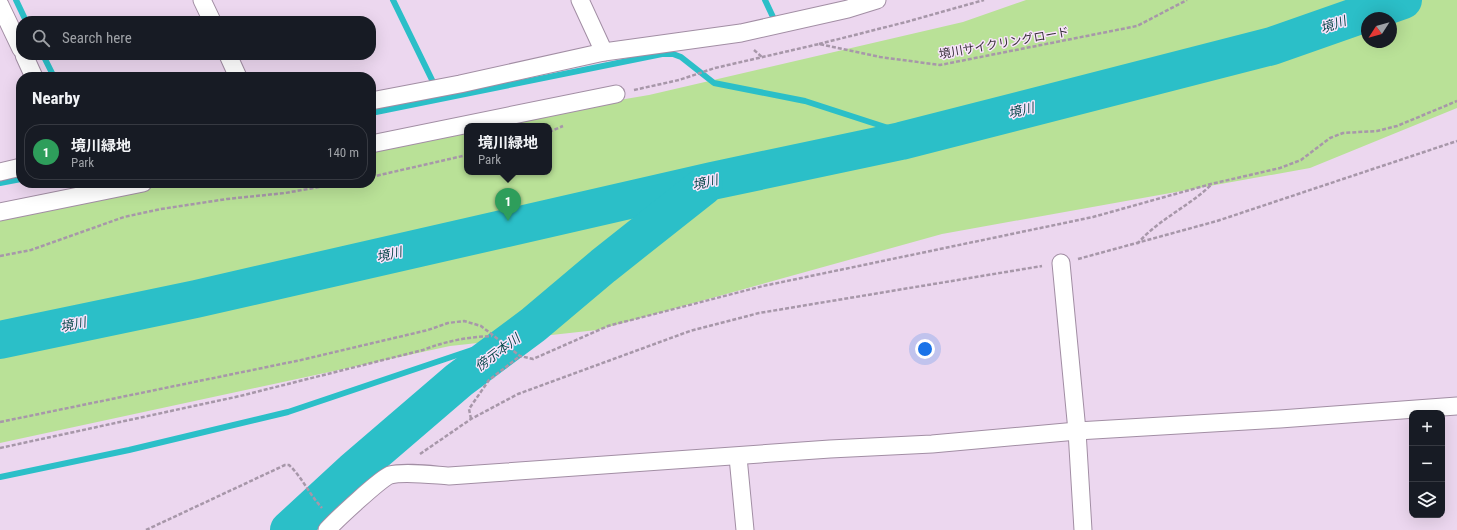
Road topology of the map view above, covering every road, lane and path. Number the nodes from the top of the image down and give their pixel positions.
1 (202, 0) edge
2 (580, 0) edge
3 (877, 0) edge
4 (984, 0) edge
5 (1187, 0) edge
6 (0, 5) edge
7 (210, 16) edge
8 (16, 39) edge
9 (819, 44) junction
10 (604, 52) junction
11 (26, 60) edge
12 (230, 60) edge
13 (32, 72) edge
14 (236, 72) edge
15 (679, 80) dead end
16 (616, 94) dead end
17 (376, 100) edge
18 (1457, 101) edge
19 (474, 123) edge
20 (464, 125) edge
21 (1457, 141) edge
22 (376, 143) edge
23 (464, 156) edge
24 (16, 168) edge
25 (0, 172) edge
26 (376, 176) edge
27 (1211, 184) junction
28 (118, 188) edge
29 (314, 188) edge
30 (0, 212) edge
31 (1137, 244) junction
32 (0, 256) edge
33 (1061, 263) junction
34 (493, 336) junction
35 (520, 356) junction
36 (1457, 406) edge
37 (471, 419) junction
38 (0, 422) edge
39 (1077, 431) junction
40 (0, 448) edge
41 (738, 457) junction
42 (414, 458) dead end
43 (323, 509) dead end
44 (146, 530) edge
45 (327, 530) edge
46 (745, 530) edge
47 (1083, 530) edge

1 - 7 street
2 - 10 street
3 - 10 street
4 - 9 path
5 - 9 path, 境川サイクリングロード
6 - 8 street
9 - 15 path, 境川サイクリングロード
10 - 17 street
11 - 13 street
12 - 14 street
16 - 19 street
18 - 27 path
20 - 22 street
21 - 31 path
23 - 26 path
24 - 25 street
27 - 31 path
27 - 35 path
28 - 30 street
29 - 32 path
31 - 33 path
33 - 37 path
33 - 39 street
34 - 35 path
34 - 38 path
34 - 40 path
35 - 37 path
36 - 39 street
37 - 42 path
39 - 41 street
39 - 47 street
41 - 45 street
41 - 46 street
43 - 44 path

